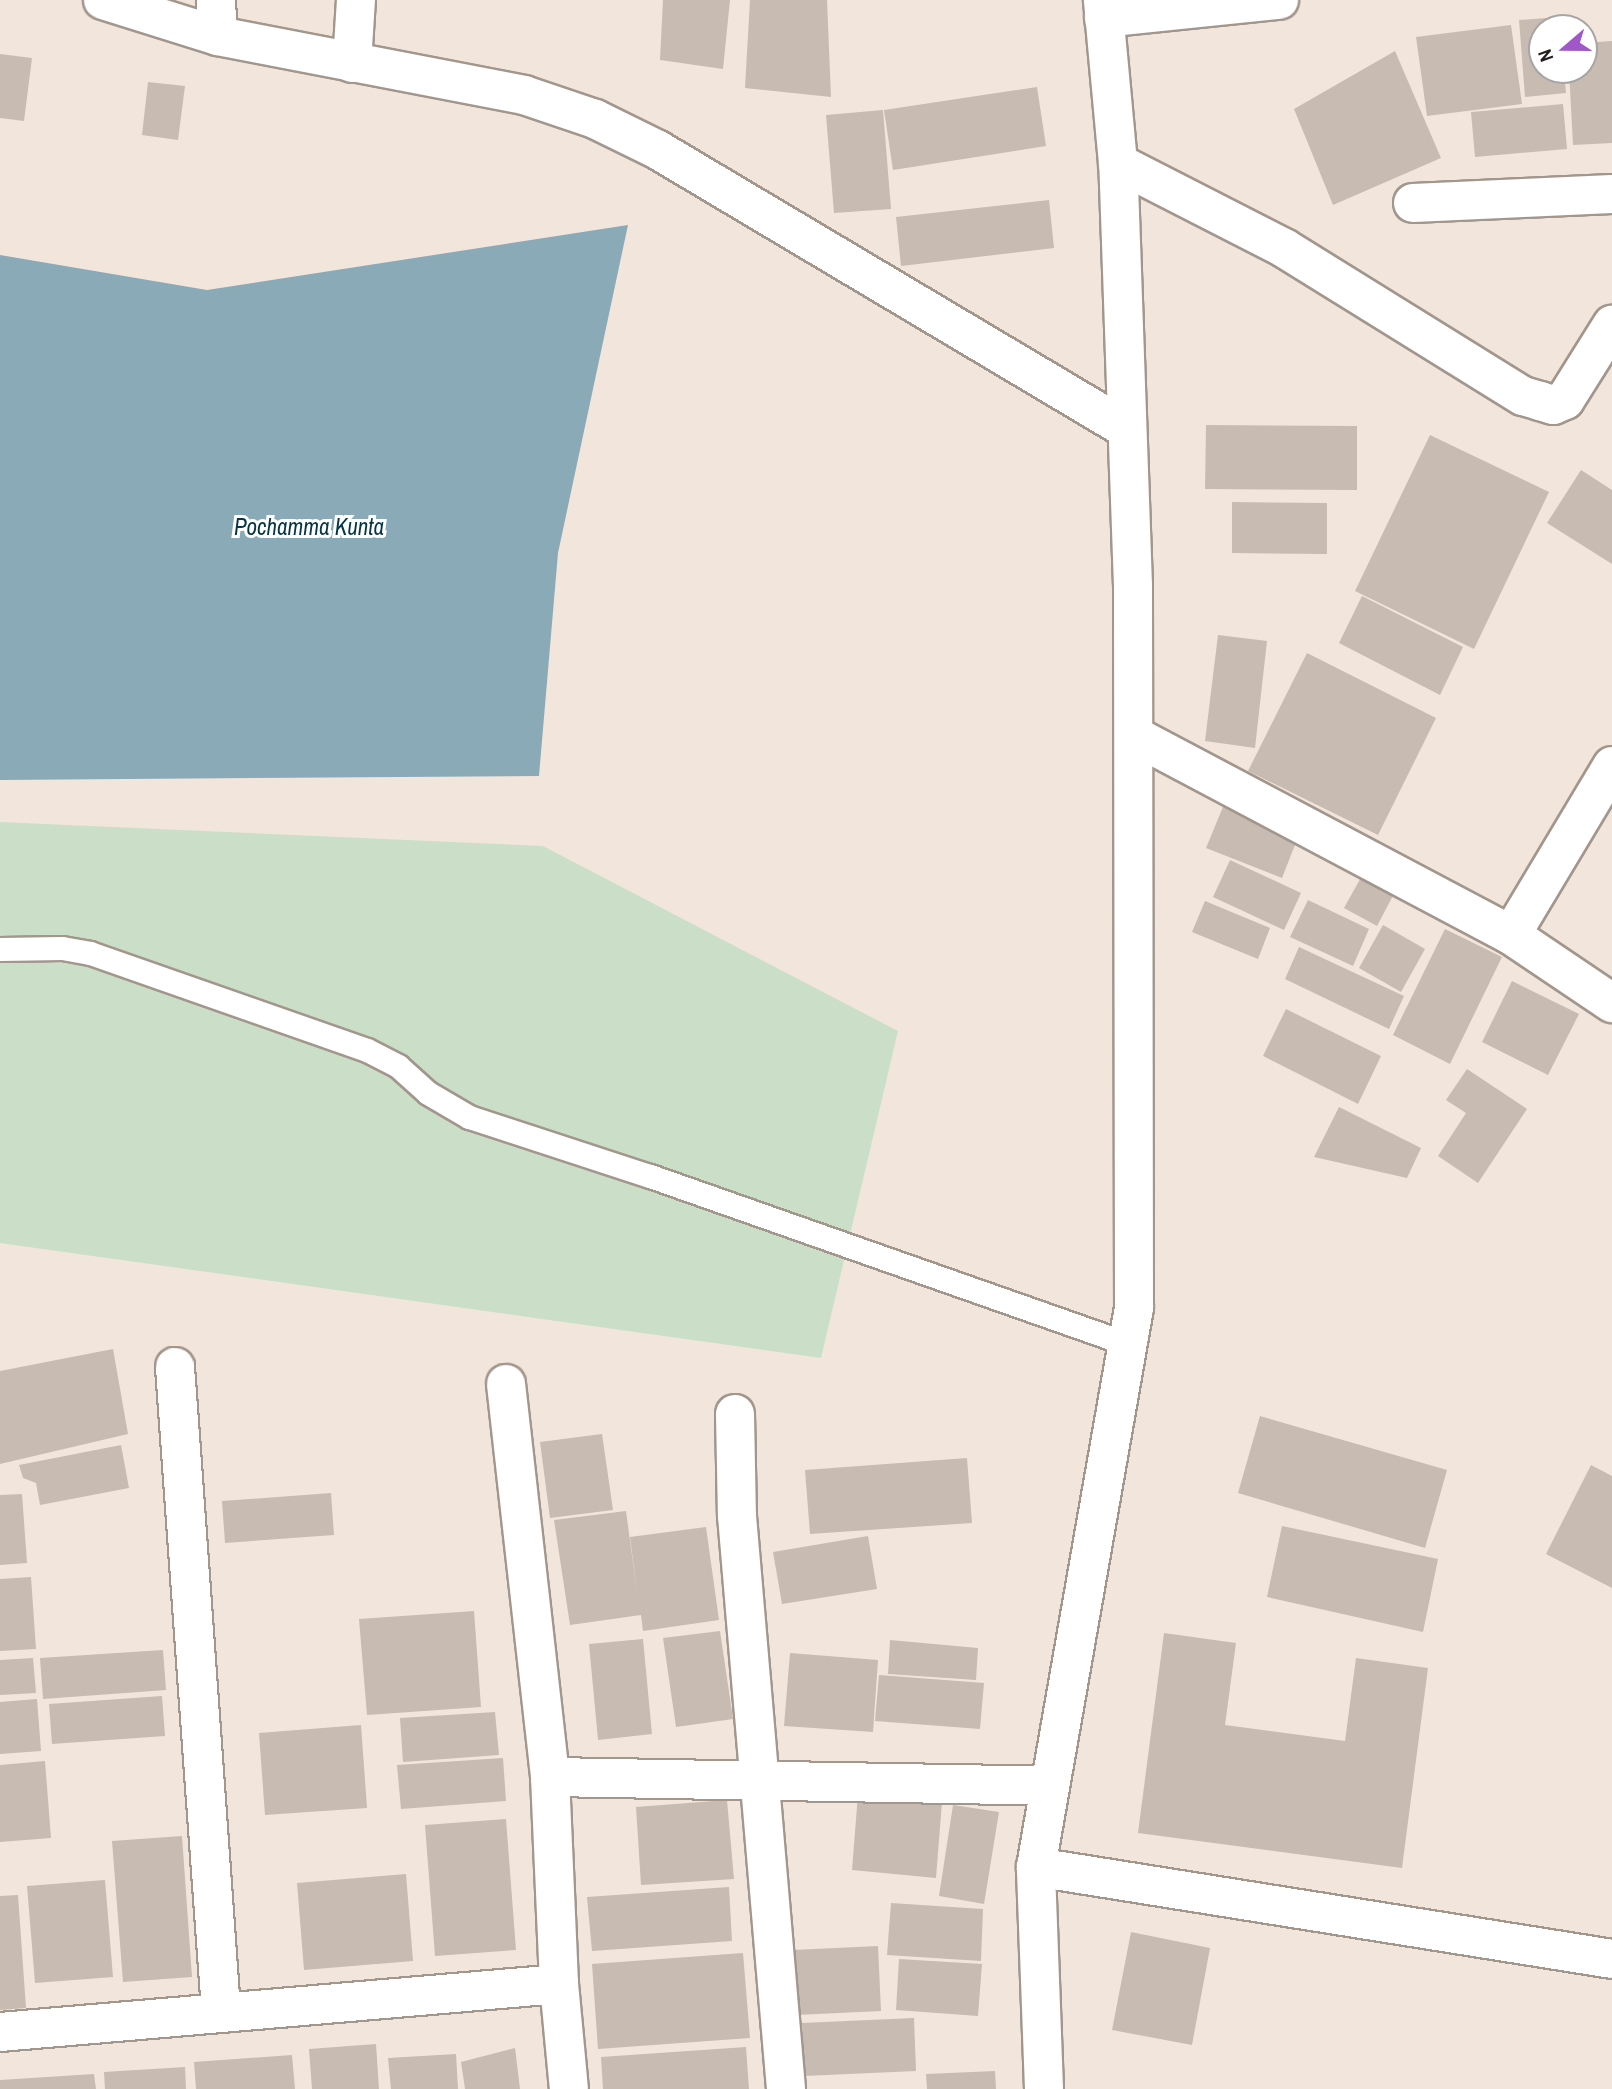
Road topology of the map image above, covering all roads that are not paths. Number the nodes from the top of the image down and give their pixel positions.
1 (103, 0) edge
2 (356, 0) edge
3 (1279, 0) edge
4 (1104, 9) edge
5 (217, 18) edge
6 (352, 63) junction
7 (1118, 163) junction
8 (1612, 194) edge
9 (1413, 203) dead end
10 (1612, 325) edge
11 (1125, 428) junction
12 (1135, 736) junction
13 (1612, 766) edge
14 (1511, 935) junction
15 (0, 949) edge
16 (1612, 1003) edge
17 (1128, 1344) junction
18 (175, 1367) dead end
19 (506, 1384) dead end
20 (735, 1413) dead end
21 (550, 1777) junction
22 (759, 1781) junction
23 (1046, 1786) junction
24 (1036, 1867) junction
25 (1612, 1959) edge
26 (559, 1984) junction
27 (221, 2011) junction
28 (0, 2032) edge
29 (569, 2089) edge
30 (786, 2089) edge
31 (1044, 2089) edge

1 - 5 street
2 - 6 street
3 - 4 street
4 - 7 street
5 - 6 street
6 - 11 street
7 - 10 street
7 - 11 street
8 - 9 street
11 - 12 street
12 - 14 street
12 - 17 street
13 - 14 street
14 - 16 street
15 - 17 lane
17 - 23 street
18 - 27 street
19 - 21 street
20 - 22 street
21 - 22 street
21 - 26 street
22 - 23 street
22 - 30 street
23 - 24 street
24 - 25 street
24 - 31 street
26 - 27 street
26 - 29 street
27 - 28 street

